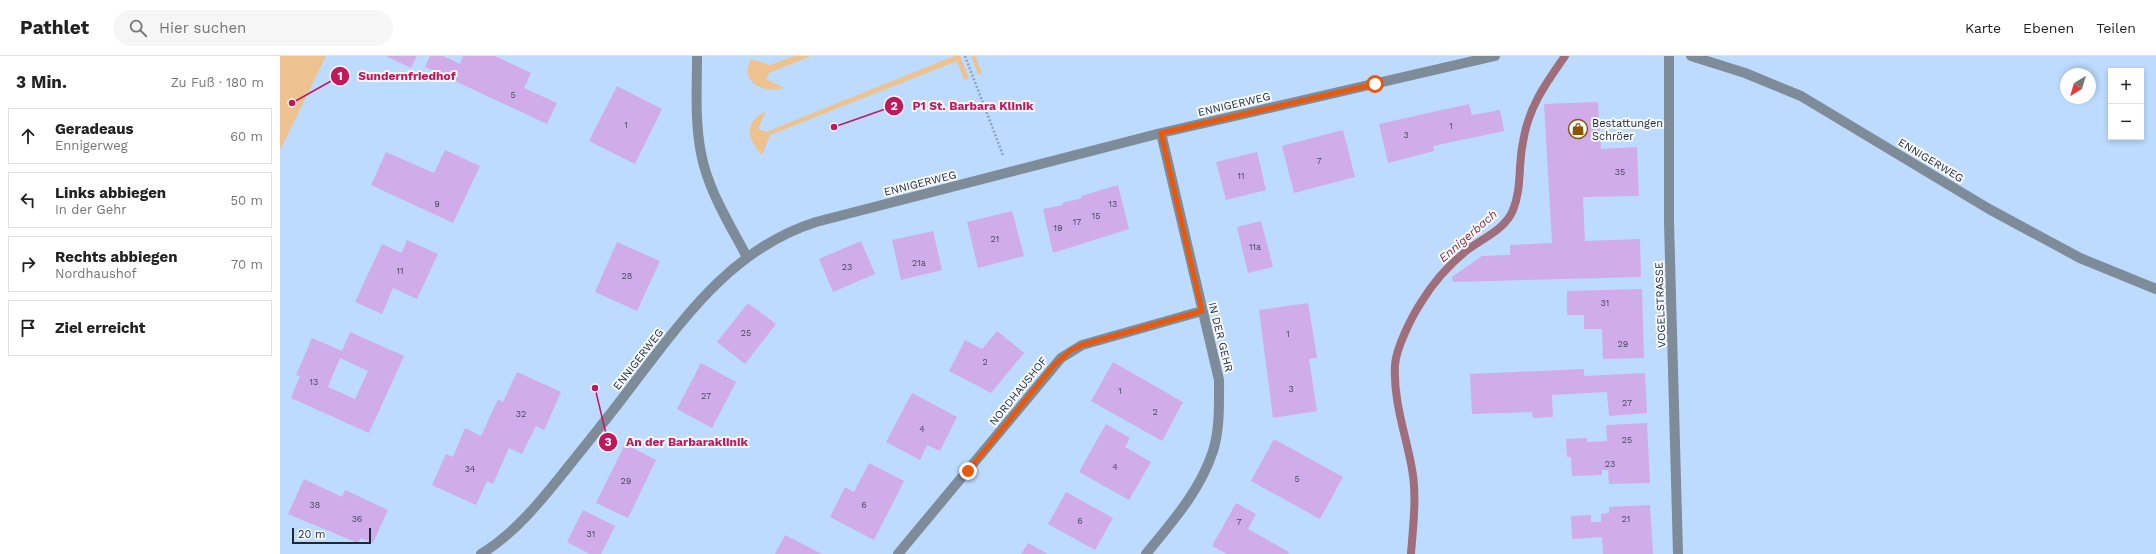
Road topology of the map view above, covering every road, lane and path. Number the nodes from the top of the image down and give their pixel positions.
1 (697, 56) edge
2 (965, 56) edge
3 (1495, 56) edge
4 (1669, 56) edge
5 (1691, 56) edge
6 (1161, 133) junction
7 (1009, 172) junction
8 (747, 257) junction
9 (2156, 289) edge
10 (1202, 311) junction
11 (481, 554) edge
12 (898, 554) edge
13 (1146, 554) edge
14 (1678, 554) edge

1 - 8 street
2 - 7 path
3 - 6 street, ENNIGERWEG
4 - 14 street, VOGELSTRASSE
5 - 9 street, ENNIGERWEG
6 - 7 street, ENNIGERWEG
6 - 10 street, IN DER GEHR
7 - 8 street, ENNIGERWEG
8 - 11 street, ENNIGERWEG
10 - 12 street, NORDHAUSHOF
10 - 13 street, IN DER GEHR

